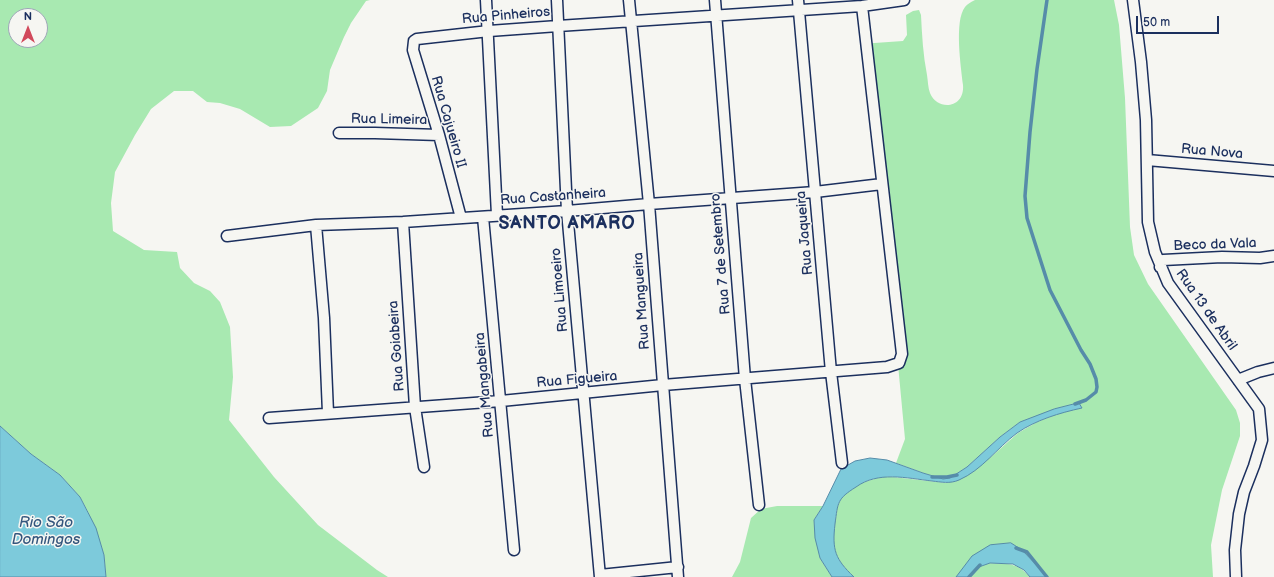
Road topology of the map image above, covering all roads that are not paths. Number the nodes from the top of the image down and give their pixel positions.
1 (486, 0) edge
2 (557, 0) edge
3 (629, 0) edge
4 (716, 0) edge
5 (904, 0) edge
6 (1133, 0) edge
7 (798, 5) edge
8 (862, 6) junction
9 (717, 16) junction
10 (630, 21) junction
11 (558, 26) junction
12 (489, 31) junction
13 (421, 37) joint
14 (339, 133) dead end
15 (439, 136) junction
16 (1148, 160) junction
17 (1274, 171) edge
18 (882, 184) junction
19 (815, 192) junction
20 (730, 198) junction
21 (648, 204) junction
22 (567, 211) junction
23 (497, 215) junction
24 (483, 217) junction
25 (461, 218) junction
26 (403, 222) junction
27 (316, 225) junction
28 (226, 236) dead end
29 (1274, 256) edge
30 (1160, 267) junction
31 (1274, 368) edge
32 (831, 372) junction
33 (745, 379) junction
34 (1238, 380) junction
35 (663, 385) junction
36 (583, 394) junction
37 (501, 401) junction
38 (415, 407) junction
39 (328, 413) junction
40 (269, 418) dead end
41 (842, 463) dead end
42 (424, 467) dead end
43 (759, 505) dead end
44 (514, 550) dead end
45 (678, 572) edge
46 (600, 576) edge
47 (1236, 577) edge

1 - 12 street
2 - 11 street, Rua Limoeiro
3 - 10 street, Rua Mangueira
4 - 9 street, Rua 7 de Setembro
5 - 8 street, Rua Pinheiros
6 - 16 street, Rua 13 de Abril
7 - 8 street, Rua Pinheiros
7 - 9 street, Rua Pinheiros
7 - 19 street, Rua Jaqueira
8 - 18 street
9 - 10 street, Rua Pinheiros
9 - 20 street, Rua 7 de Setembro
10 - 11 street, Rua Pinheiros
10 - 21 street, Rua Mangueira
11 - 12 street, Rua Pinheiros
11 - 22 street, Rua Limoeiro
12 - 13 street, Rua Pinheiros
12 - 23 street
13 - 15 street, Rua Cajueiro II
14 - 15 street, Rua Limeira
15 - 25 street, Rua Cajueiro II
16 - 17 street, Rua Nova
16 - 30 street, Rua 13 de Abril
18 - 19 street, Rua Castanheira
18 - 32 street, Rua Figueira
19 - 20 street, Rua Castanheira
19 - 32 street, Rua Jaqueira
20 - 21 street, Rua Castanheira
20 - 33 street, Rua 7 de Setembro
21 - 22 street, Rua Castanheira
21 - 35 street, Rua Mangueira
22 - 23 street, Rua Castanheira
22 - 36 street, Rua Limoeiro
23 - 24 street, Rua Castanheira
24 - 25 street, Rua Castanheira
24 - 37 street, Rua Mangabeira
25 - 26 street, Rua Castanheira
26 - 27 street, Rua Castanheira
26 - 38 street, Rua Goiabeira
27 - 28 street, Rua Castanheira
27 - 39 street
29 - 30 street, Beco da Vala
30 - 34 street, Rua 13 de Abril
31 - 34 street
32 - 33 street, Rua Figueira
32 - 41 street, Rua Jaqueira
33 - 35 street, Rua Figueira
33 - 43 street, Rua 7 de Setembro
34 - 47 street, Rua 13 de Abril
35 - 36 street, Rua Figueira
35 - 45 street, Rua Mangueira
36 - 37 street, Rua Figueira
36 - 46 street, Rua Limoeiro
37 - 38 street, Rua Figueira
37 - 44 street, Rua Mangabeira
38 - 39 street, Rua Figueira
38 - 42 street, Rua Goiabeira
39 - 40 street, Rua Figueira
45 - 46 street

